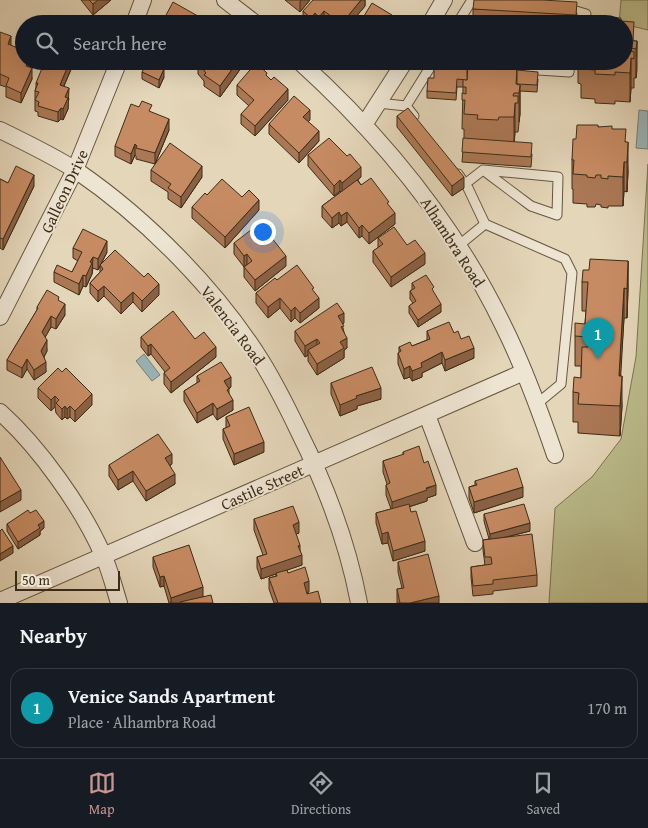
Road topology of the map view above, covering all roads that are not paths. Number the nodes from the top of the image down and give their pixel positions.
1 (143, 0) edge
2 (225, 0) edge
3 (444, 0) edge
4 (472, 0) edge
5 (560, 6) edge
6 (137, 15) edge
7 (244, 15) edge
8 (435, 15) edge
9 (463, 15) edge
10 (586, 15) edge
11 (115, 70) edge
12 (308, 70) edge
13 (399, 70) edge
14 (429, 70) edge
15 (535, 70) edge
16 (569, 70) edge
17 (378, 103) junction
18 (406, 106) junction
19 (418, 122) edge
20 (364, 125) junction
21 (0, 130) edge
22 (453, 168) edge
23 (75, 170) junction
24 (484, 170) junction
25 (465, 184) junction
26 (485, 224) junction
27 (458, 246) junction
28 (0, 318) edge
29 (524, 372) junction
30 (538, 403) junction
31 (0, 412) edge
32 (427, 415) junction
33 (555, 455) dead end
34 (315, 464) junction
35 (475, 543) dead end
36 (104, 556) junction
37 (0, 601) edge
38 (119, 603) edge
39 (359, 603) edge

1 - 6 street
2 - 7 street
3 - 8 street
4 - 9 lane
5 - 10 lane
11 - 23 street, Galleon Drive
12 - 20 street, Alhambra Road
13 - 17 street
14 - 18 lane
15 - 16 lane
17 - 18 lane
17 - 20 street
18 - 19 lane
20 - 27 street, Alhambra Road
21 - 23 street, Valencia Road
22 - 25 lane
23 - 28 street, Galleon Drive
23 - 34 street, Valencia Road
24 - 24 lane
24 - 25 lane
25 - 26 lane
26 - 27 lane
26 - 30 lane
27 - 29 street, Alhambra Road
29 - 30 street, Alhambra Road
29 - 32 street, Castile Street
30 - 33 street, Alhambra Road
31 - 36 street
32 - 34 street, Castile Street
32 - 35 street
34 - 36 street, Castile Street
34 - 39 street, Valencia Road
36 - 37 street, Castile Street
36 - 38 street

